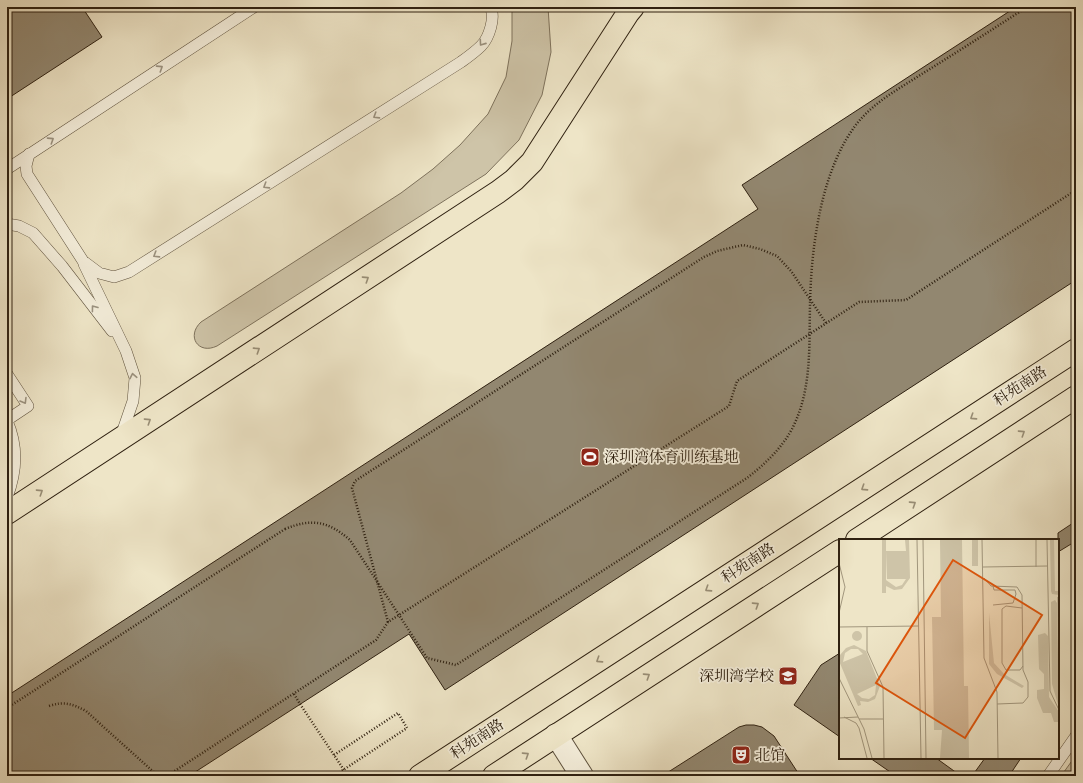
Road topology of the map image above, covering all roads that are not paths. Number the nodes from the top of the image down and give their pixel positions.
1 (254, 7) edge
2 (490, 7) edge
3 (634, 7) edge
4 (29, 154) junction
5 (7, 169) edge
6 (7, 224) edge
7 (83, 261) junction
8 (1076, 350) edge
9 (126, 351) junction
10 (7, 374) edge
11 (1076, 397) edge
12 (7, 420) edge
13 (119, 440) junction
14 (7, 496) edge
15 (7, 513) edge
16 (859, 539) edge
17 (839, 552) edge
18 (556, 735) junction
19 (1076, 736) edge
20 (420, 776) edge
21 (494, 776) edge
22 (582, 776) edge
23 (1048, 776) edge

4 -> 1 lane
2 -> 7 lane
13 -> 3 main road
4 - 5 lane
4 - 7 lane
9 -> 6 lane
7 - 9 lane
8 -> 20 main road, 科苑南路
13 -> 9 lane
10 -> 12 lane
16 -> 11 main road
12 - 14 lane
15 -> 13 main road
18 -> 17 main road
21 -> 18 main road
18 - 22 street
19 - 23 lane

